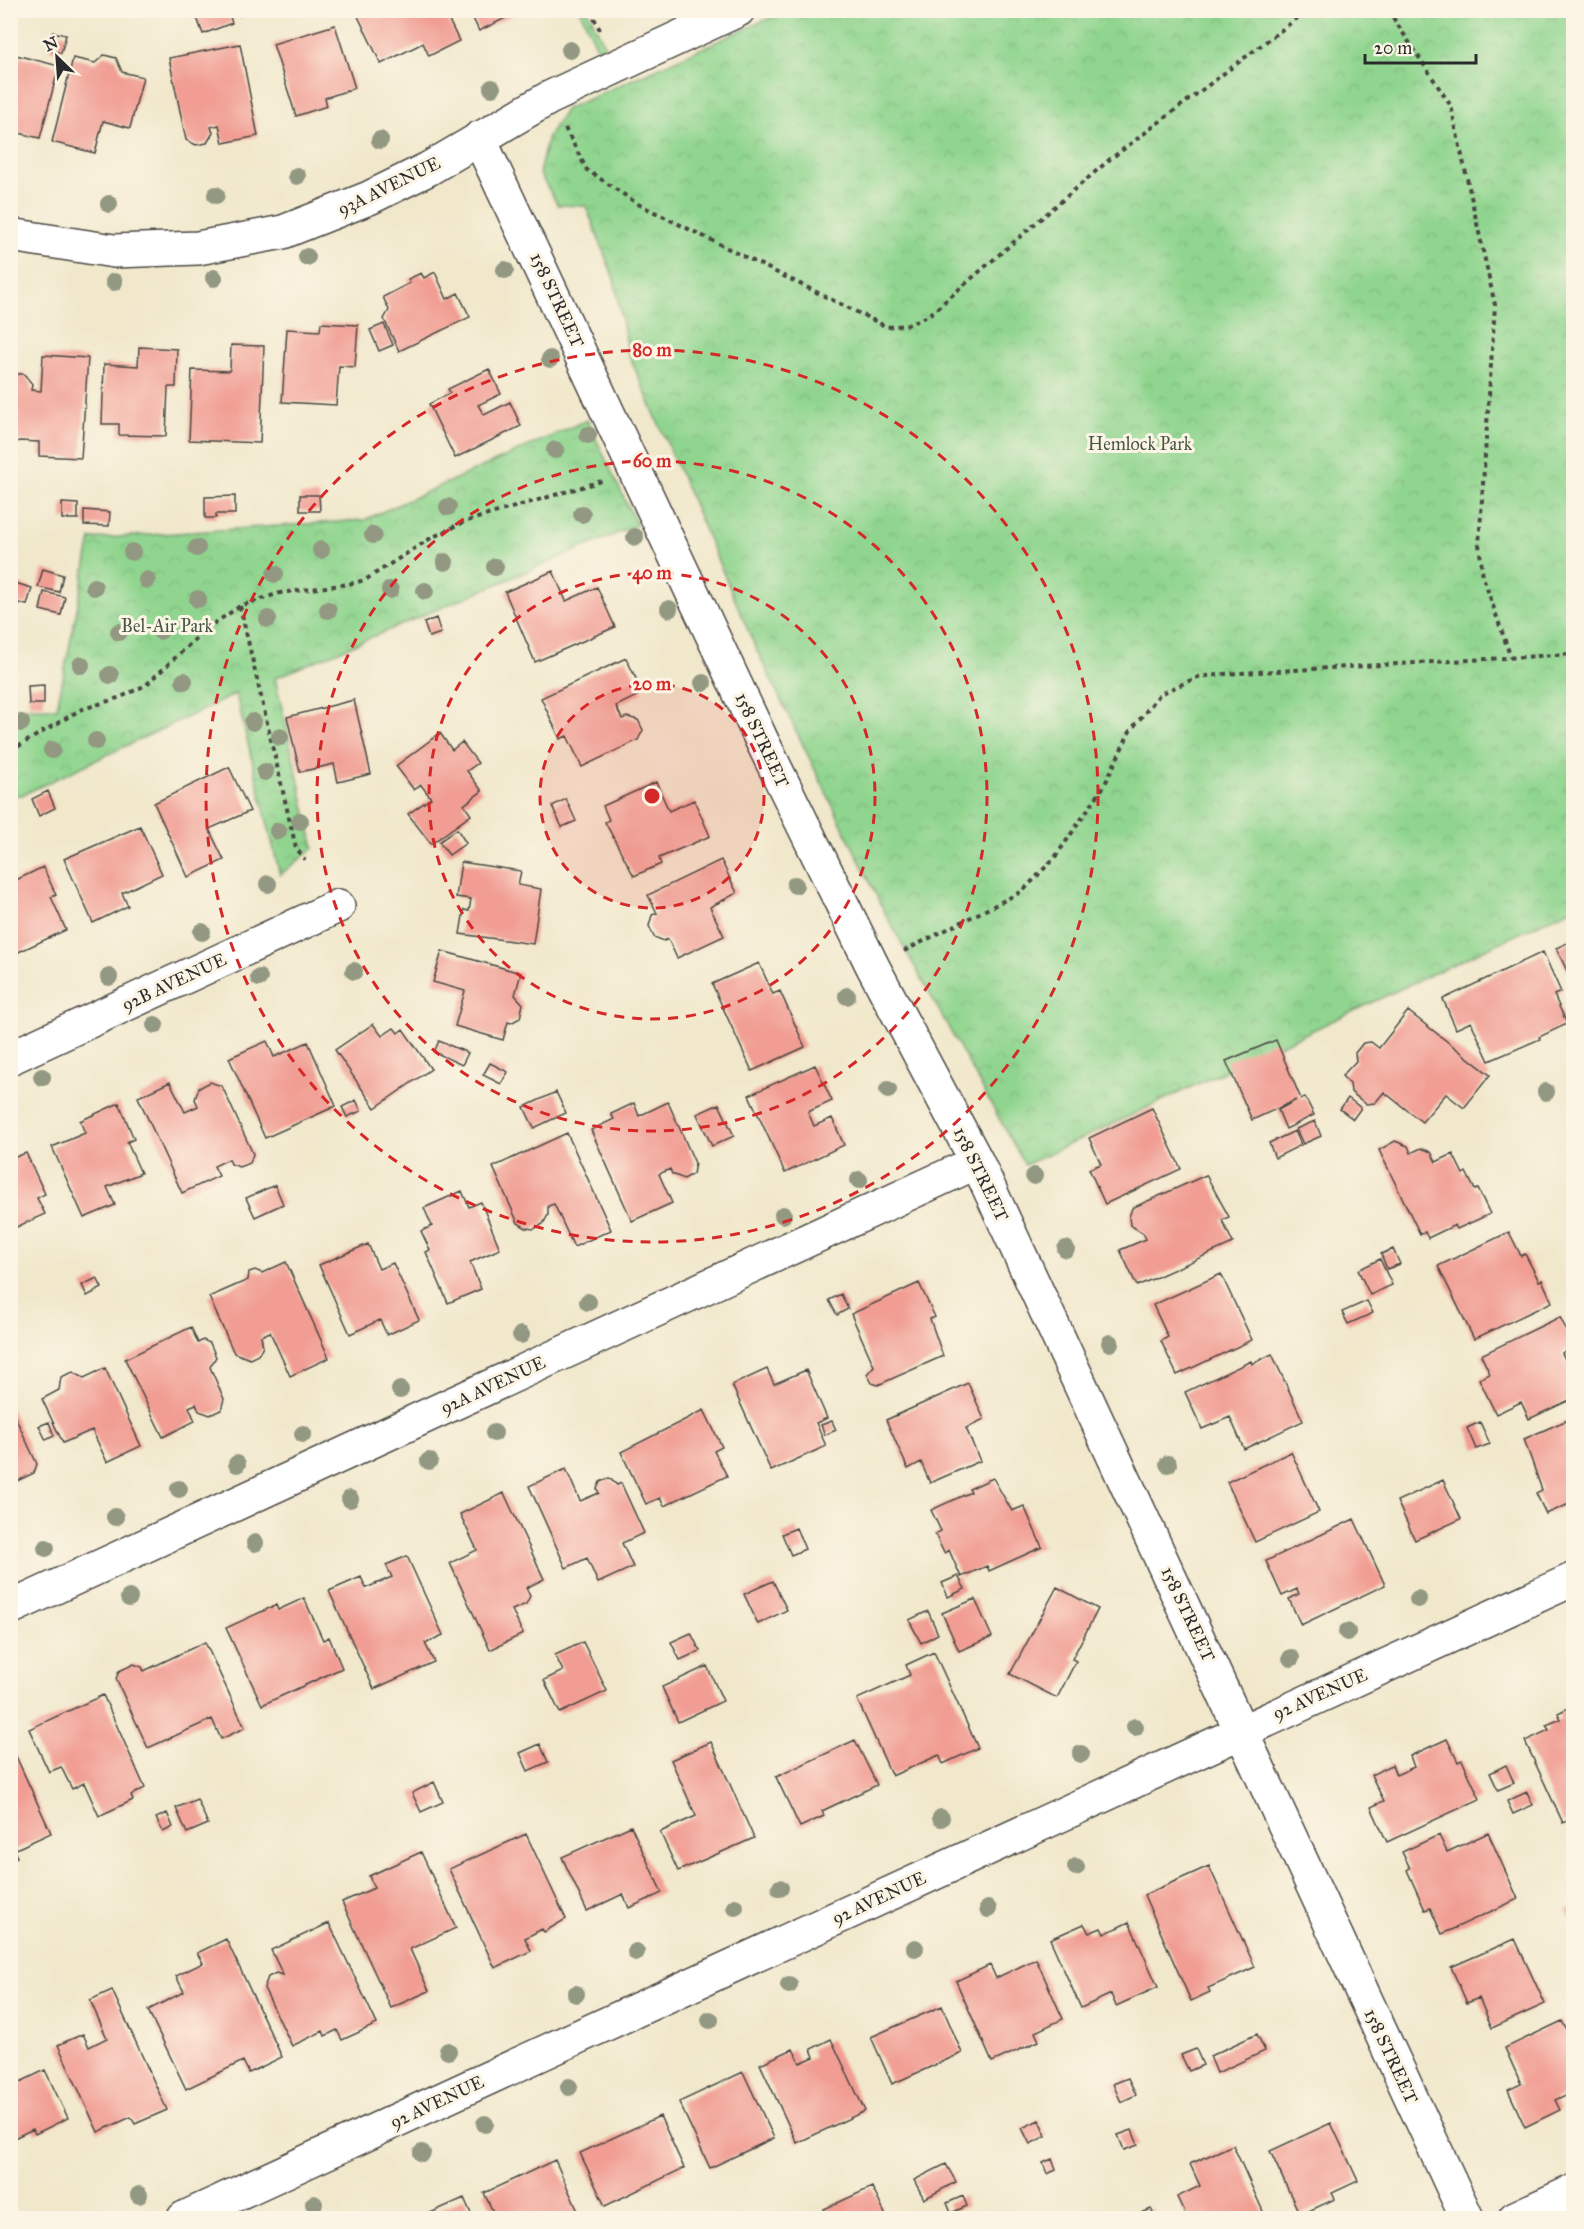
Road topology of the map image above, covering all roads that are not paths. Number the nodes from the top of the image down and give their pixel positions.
1 (738, 10) edge
2 (479, 138) junction
3 (10, 235) edge
4 (338, 906) dead end
5 (10, 1058) edge
6 (976, 1162) junction
7 (1574, 1579) edge
8 (10, 1608) edge
9 (1240, 1731) junction
10 (1574, 2191) edge
11 (184, 2218) edge
12 (1467, 2218) edge
13 (1515, 2218) edge

1 - 2 street, 93A AVENUE
2 - 3 street, 93A AVENUE
2 - 6 street, 158 STREET
4 - 5 street, 92B AVENUE
6 - 8 street, 92A AVENUE
6 - 9 street, 158 STREET
7 - 9 street, 92 AVENUE
9 - 11 street, 92 AVENUE
9 - 12 street, 158 STREET
10 - 13 street

